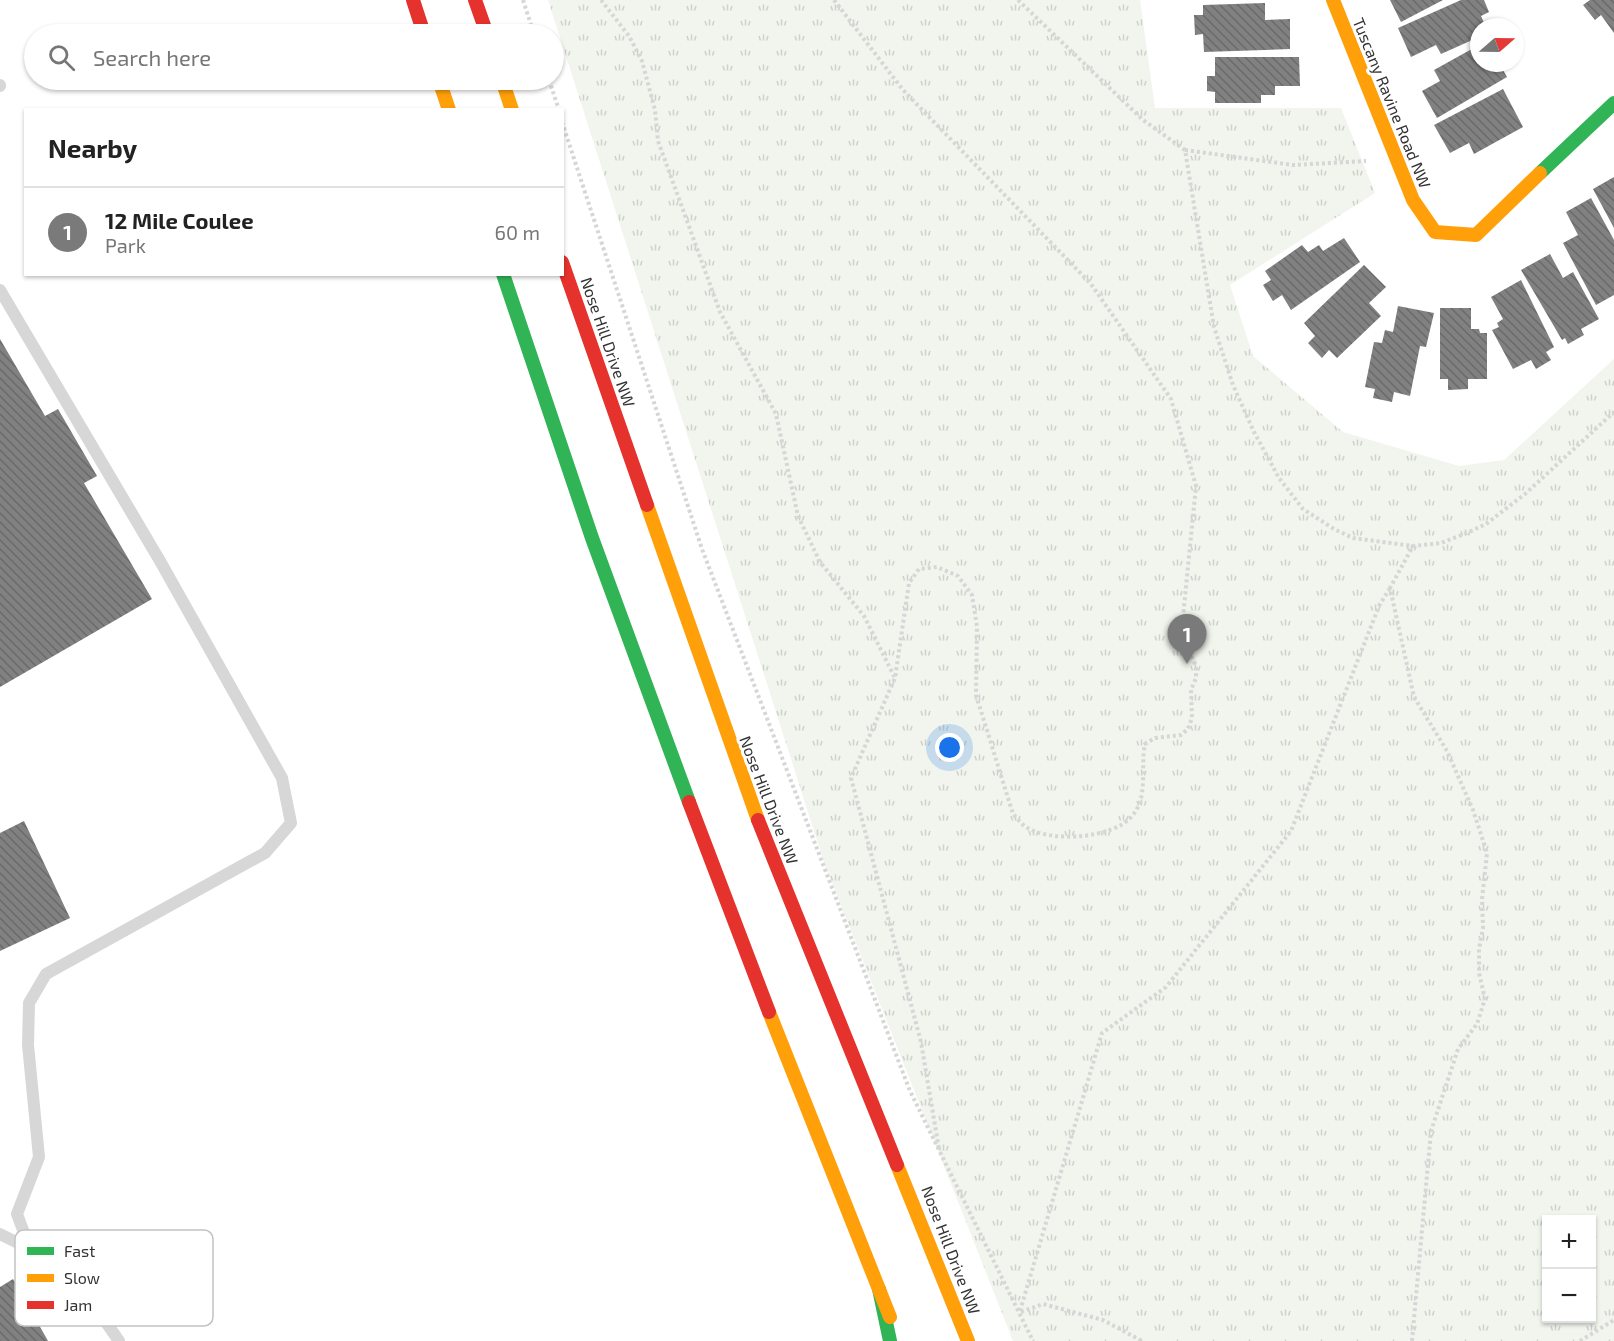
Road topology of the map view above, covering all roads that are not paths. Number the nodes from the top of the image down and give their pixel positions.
1 (413, 0) edge
2 (476, 0) edge
3 (1333, 0) edge
4 (421, 24) edge
5 (484, 24) edge
6 (442, 90) edge
7 (505, 90) edge
8 (1614, 103) edge
9 (448, 108) edge
10 (511, 108) edge
11 (564, 268) edge
12 (504, 276) edge
13 (0, 290) edge
14 (23, 1230) edge
15 (0, 1234) edge
16 (15, 1242) edge
17 (879, 1289) junction
18 (109, 1326) edge
19 (119, 1341) edge
20 (890, 1341) edge
21 (900, 1341) edge
22 (968, 1341) edge

1 - 4 main road
2 - 5 main road
3 - 8 main road, Tuscany Ravine Road NW
6 - 9 main road
7 - 10 main road
11 - 22 main road, Nose Hill Drive NW
12 - 17 main road
13 - 14 lane
15 - 16 lane
17 - 20 main road
17 - 21 main road
18 - 19 lane

